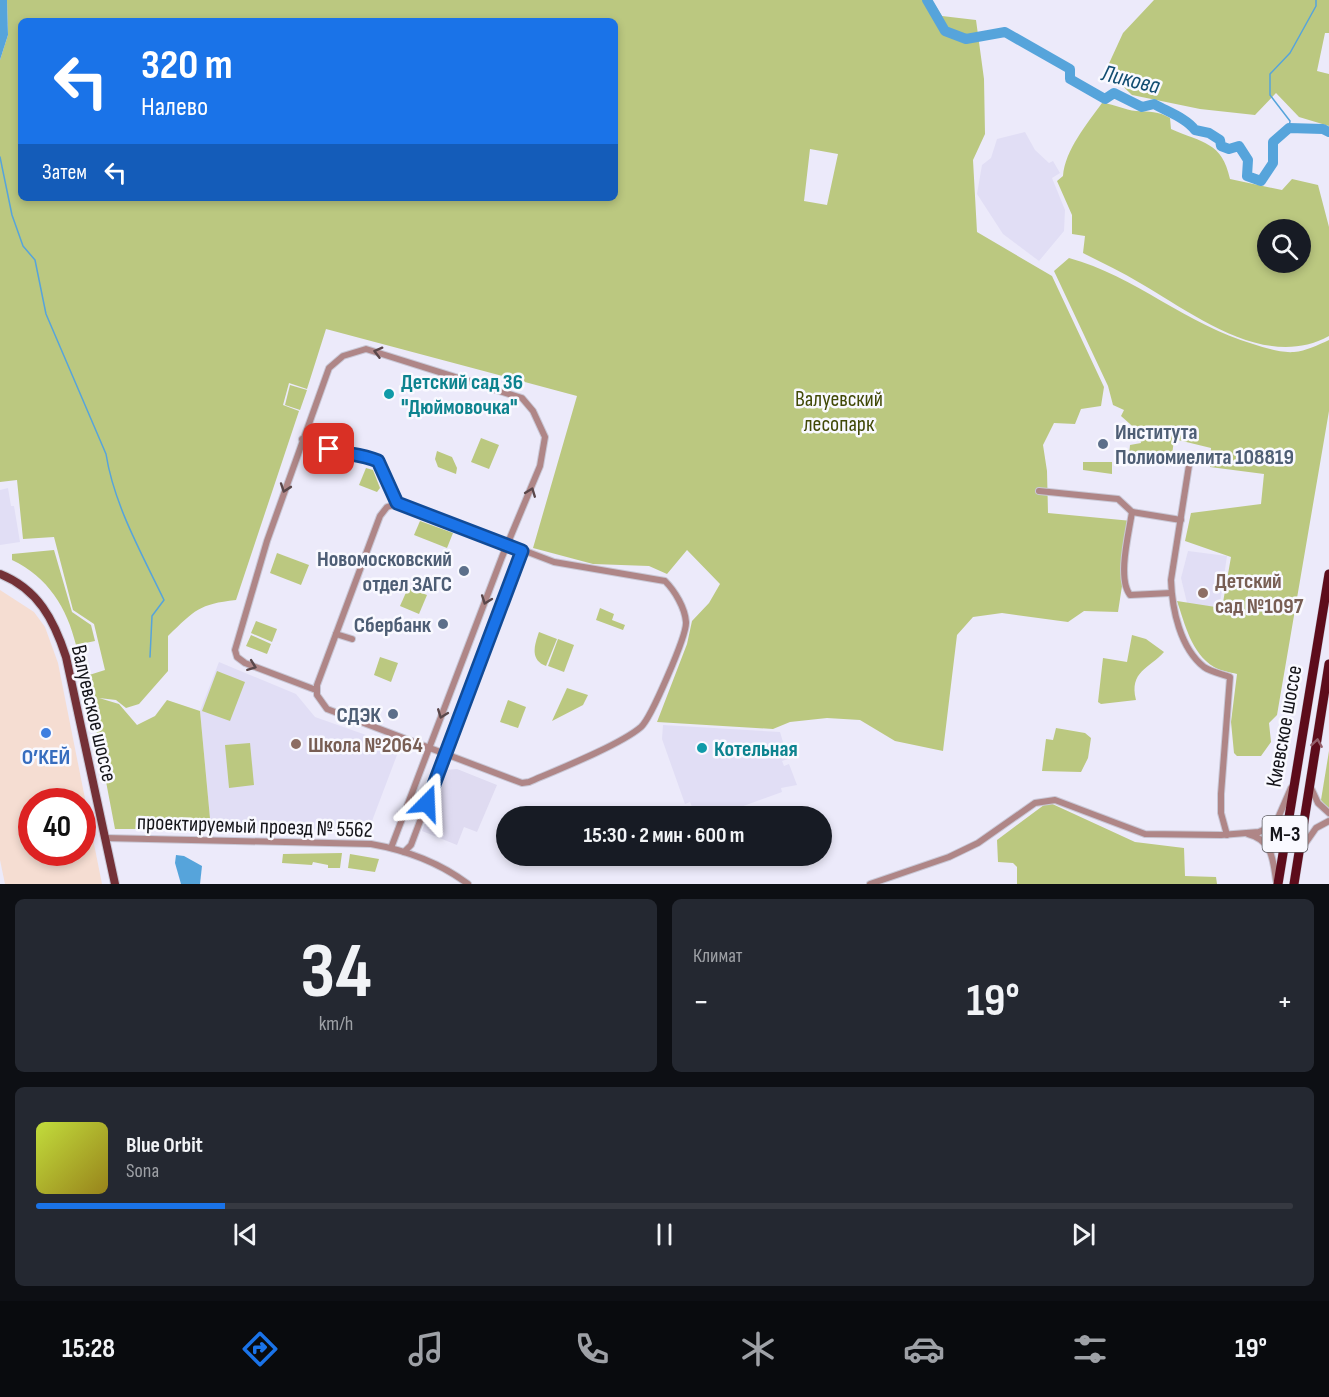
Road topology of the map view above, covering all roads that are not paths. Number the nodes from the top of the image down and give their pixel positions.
1 (302, 439) junction
2 (1190, 459) dead end
3 (1039, 491) dead end
4 (397, 503) junction
5 (1132, 512) junction
6 (1181, 520) junction
7 (507, 545) junction
8 (522, 551) junction
9 (0, 574) edge
10 (1329, 574) edge
11 (1171, 593) junction
12 (336, 633) junction
13 (352, 639) dead end
14 (1329, 664) edge
15 (316, 690) junction
16 (430, 747) junction
17 (446, 753) junction
18 (1311, 782) junction
19 (1293, 784) junction
20 (1329, 813) edge
21 (1329, 821) edge
22 (1245, 833) junction
23 (1227, 835) junction
24 (105, 838) junction
25 (391, 848) junction
26 (404, 852) junction
27 (1298, 860) junction
28 (115, 884) edge
29 (468, 884) edge
30 (870, 884) edge
31 (1277, 884) edge
32 (1294, 884) edge

1 - 4 street
7 -> 1 street
1 -> 15 street
2 - 6 street
3 - 5 street
4 - 7 street
4 - 12 street
5 - 6 street
5 - 11 street
6 - 11 street
7 - 8 street
7 -> 16 street
8 - 17 street
8 - 17 street
9 - 24 main road, Валуевское шоссе
10 - 19 highway, Киевское шоссе / М-3
11 - 23 street
12 - 13 street
12 - 15 street
18 -> 14 highway, Киевское шоссе / М-3
15 - 16 street
16 - 17 street
16 - 25 street
17 - 26 street
18 - 20 street
18 - 27 highway, Киевское шоссе / М-3
19 - 22 street
19 - 31 highway, Киевское шоссе / М-3
21 - 27 street
22 - 23 street
22 - 31 street
23 - 30 street
24 - 25 street, проектируемый проезд № 5562
24 - 28 main road, Валуевское шоссе
25 - 26 street, проектируемый проезд № 5562
26 - 29 street, проектируемый проезд № 5562
27 - 32 highway, Киевское шоссе / М-3

